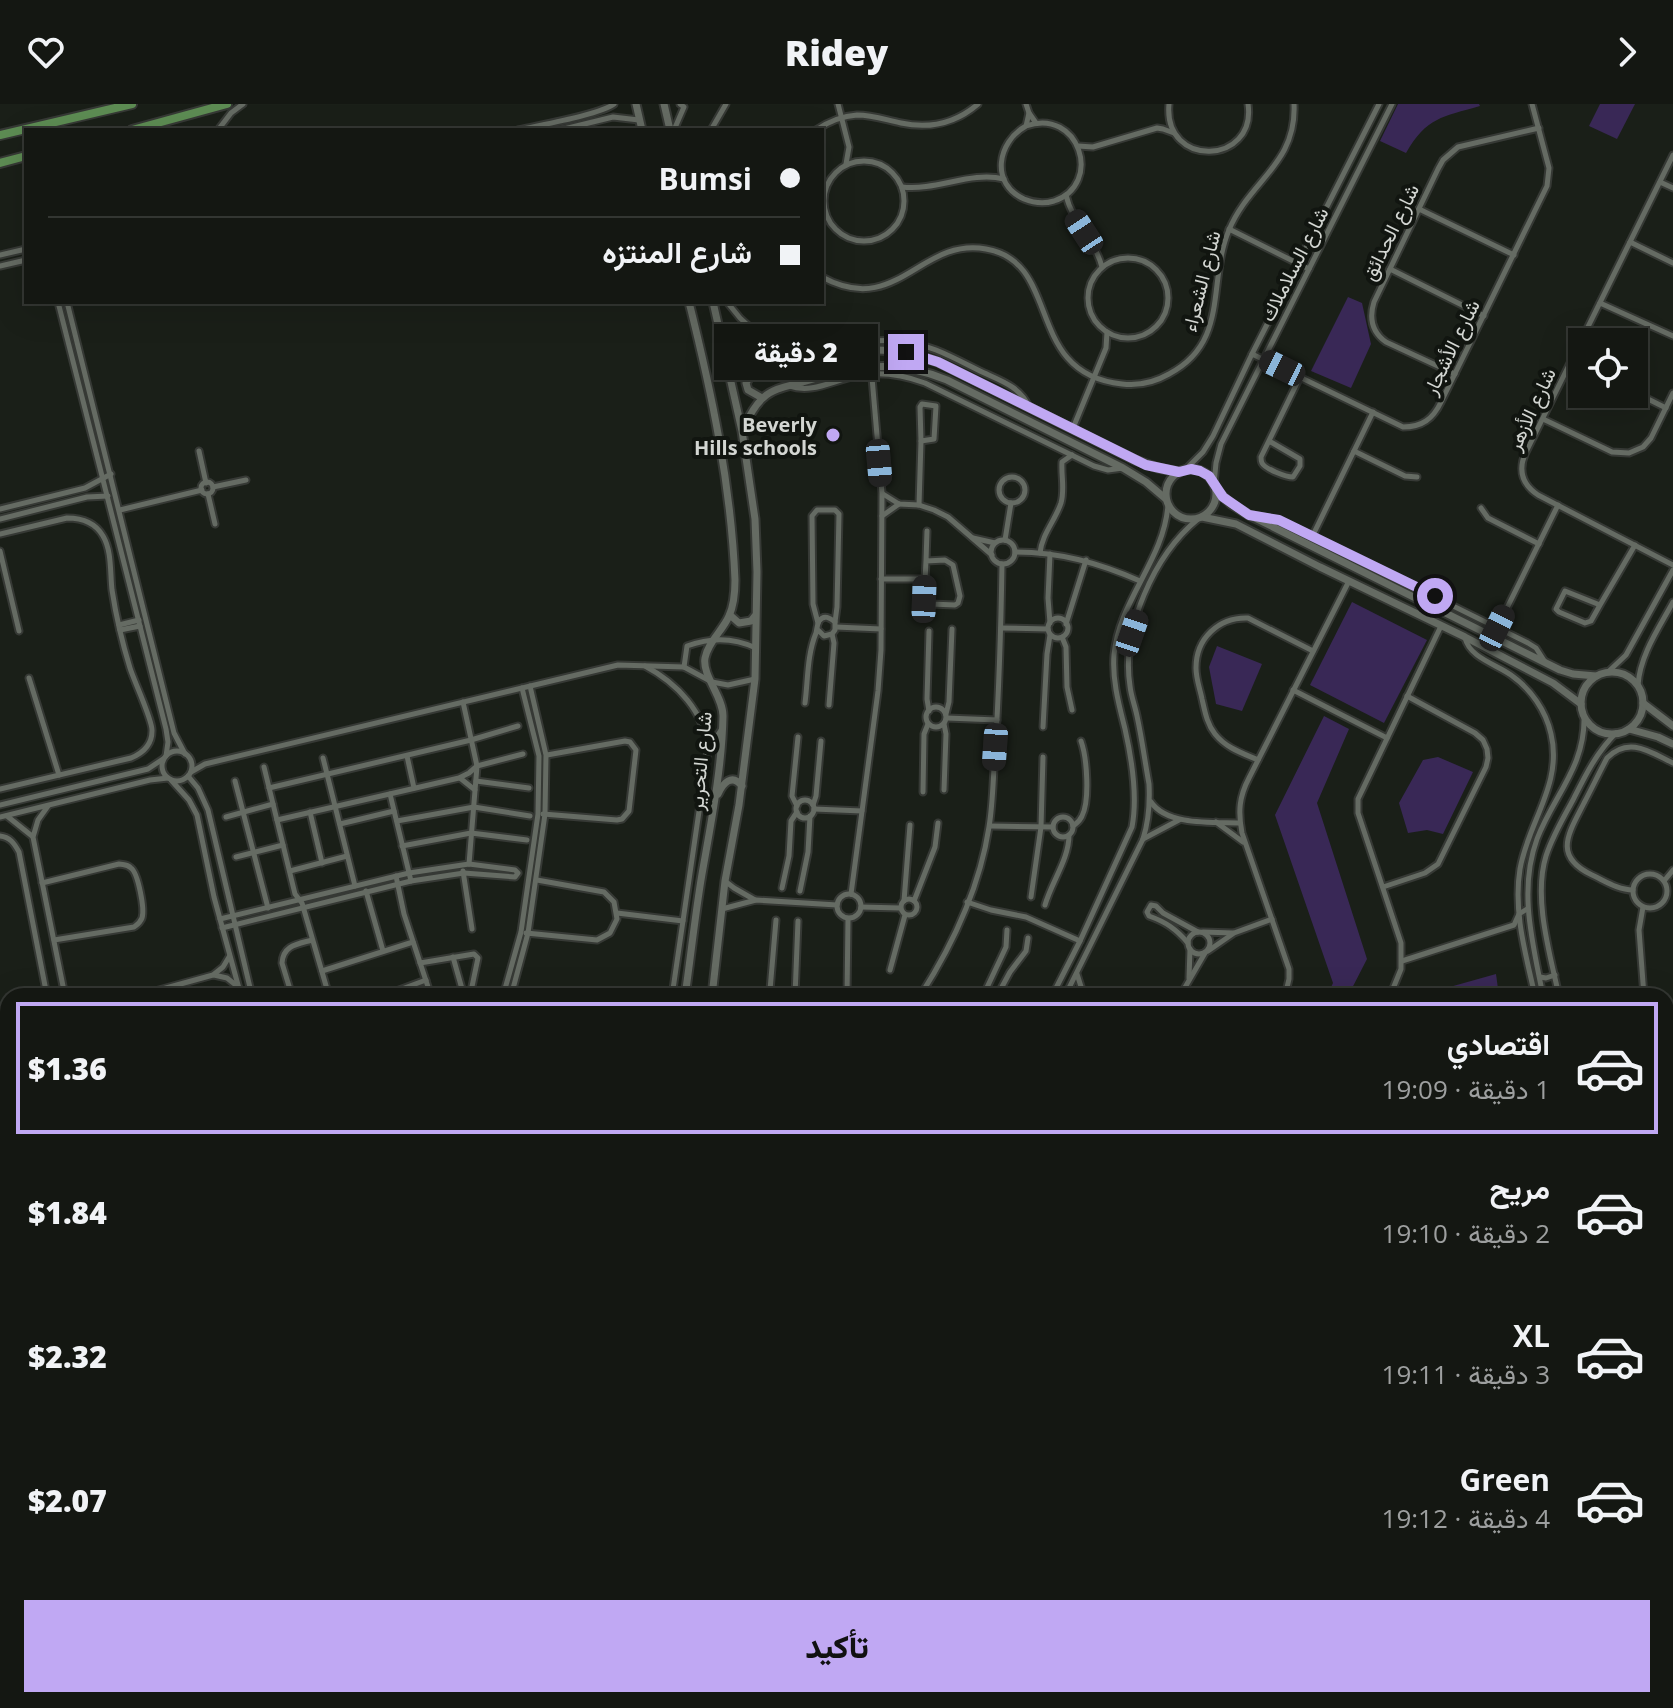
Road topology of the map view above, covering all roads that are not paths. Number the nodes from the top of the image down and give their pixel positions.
1 (132, 104) edge
2 (227, 104) edge
3 (243, 104) edge
4 (636, 104) edge
5 (664, 104) edge
6 (726, 104) edge
7 (838, 104) edge
8 (978, 104) edge
9 (1026, 104) edge
10 (1169, 104) edge
11 (1248, 104) edge
12 (1294, 104) edge
13 (1379, 104) edge
14 (1392, 104) edge
15 (1532, 104) edge
16 (612, 106) edge
17 (682, 106) edge
18 (1029, 113) junction
19 (1168, 116) junction
20 (613, 117) junction
21 (842, 118) junction
22 (639, 120) junction
23 (1036, 123) junction
24 (1026, 126) junction
25 (30, 128) edge
26 (139, 128) edge
27 (220, 128) edge
28 (526, 128) edge
29 (568, 128) edge
30 (641, 128) edge
31 (671, 128) edge
32 (673, 128) edge
33 (712, 128) edge
34 (819, 128) edge
35 (1157, 128) junction
36 (1539, 128) junction
37 (24, 129) edge
38 (1175, 134) junction
39 (0, 135) edge
40 (1078, 146) junction
41 (849, 147) junction
42 (1093, 147) junction
43 (1673, 155) edge
44 (24, 157) edge
45 (1081, 157) junction
46 (859, 160) junction
47 (0, 163) edge
48 (846, 164) junction
49 (1001, 164) junction
50 (988, 175) junction
51 (1005, 179) junction
52 (1660, 182) junction
53 (902, 187) junction
54 (1673, 188) edge
55 (915, 189) junction
56 (1066, 195) junction
57 (824, 197) edge
58 (904, 198) junction
59 (1056, 200) junction
60 (1069, 208) junction
61 (1419, 209) junction
62 (824, 210) edge
63 (1229, 229) junction
64 (1630, 242) junction
65 (24, 249) edge
66 (0, 255) edge
67 (1099, 255) junction
68 (1514, 255) junction
69 (24, 260) edge
70 (1112, 261) junction
71 (1298, 263) junction
72 (1673, 263) edge
73 (0, 266) edge
74 (1102, 267) junction
75 (1309, 269) junction
76 (1390, 269) junction
77 (824, 278) edge
78 (1600, 303) junction
79 (59, 304) edge
80 (68, 304) edge
81 (689, 304) edge
82 (714, 304) edge
83 (729, 304) edge
84 (1484, 316) junction
85 (1588, 328) edge
86 (1107, 332) junction
87 (1673, 336) edge
88 (1118, 337) junction
89 (723, 341) junction
90 (1106, 348) junction
91 (1252, 354) junction
92 (1264, 360) junction
93 (798, 364) junction
94 (1568, 368) edge
95 (754, 370) junction
96 (872, 370) junction
97 (1455, 374) junction
98 (1094, 377) junction
99 (1300, 377) junction
100 (87, 382) junction
101 (802, 382) junction
102 (79, 383) junction
103 (788, 386) junction
104 (1673, 393) edge
105 (1002, 394) junction
106 (762, 398) junction
107 (1648, 399) edge
108 (996, 406) junction
109 (1029, 407) junction
110 (1666, 408) junction
111 (1373, 412) junction
112 (1543, 419) junction
113 (1037, 426) junction
114 (1073, 428) junction
115 (742, 431) junction
116 (1033, 435) junction
117 (921, 441) junction
118 (1269, 441) junction
119 (199, 451) dead end
120 (1354, 451) junction
121 (1072, 455) junction
122 (107, 460) junction
123 (99, 463) junction
124 (1123, 468) junction
125 (1182, 471) junction
126 (111, 474) junction
127 (1417, 477) dead end
128 (103, 478) junction
129 (246, 480) dead end
130 (206, 483) junction
131 (213, 487) junction
132 (1215, 487) junction
133 (85, 488) junction
134 (202, 490) junction
135 (882, 493) junction
136 (115, 494) junction
137 (208, 494) junction
138 (108, 496) junction
139 (87, 497) junction
140 (1167, 502) junction
141 (1011, 503) junction
142 (899, 504) junction
143 (919, 505) junction
144 (1558, 505) junction
145 (1481, 508) dead end
146 (0, 509) edge
147 (119, 509) junction
148 (111, 510) junction
149 (1249, 515) junction
150 (882, 516) junction
151 (1200, 518) junction
152 (0, 519) edge
153 (215, 524) dead end
154 (927, 531) dead end
155 (0, 534) edge
156 (1312, 537) junction
157 (973, 538) junction
158 (1005, 540) junction
159 (995, 543) junction
160 (1539, 544) junction
161 (1635, 545) junction
162 (0, 551) edge
163 (1015, 552) junction
164 (1040, 553) junction
165 (1050, 554) junction
166 (1326, 554) junction
167 (992, 555) junction
168 (1086, 560) junction
169 (926, 561) junction
170 (1002, 564) junction
171 (1320, 567) junction
172 (1673, 567) edge
173 (881, 579) junction
174 (925, 579) junction
175 (1349, 580) junction
176 (1140, 581) junction
177 (1673, 602) edge
178 (1600, 605) junction
179 (730, 615) junction
180 (755, 616) junction
181 (139, 623) junction
182 (836, 624) junction
183 (1066, 624) junction
184 (1471, 625) junction
185 (1441, 626) junction
186 (818, 627) junction
187 (119, 628) junction
188 (1001, 628) junction
189 (1497, 628) junction
190 (881, 629) junction
191 (952, 629) dead end
192 (1049, 629) junction
193 (19, 631) dead end
194 (929, 631) dead end
195 (832, 634) junction
196 (1062, 637) junction
197 (1465, 637) junction
198 (714, 639) junction
199 (756, 648) junction
200 (1313, 651) junction
201 (1546, 662) junction
202 (644, 665) junction
203 (684, 667) junction
204 (1608, 672) junction
205 (1596, 676) junction
206 (29, 678) dead end
207 (755, 679) junction
208 (712, 682) junction
209 (1570, 683) junction
210 (1638, 685) junction
211 (530, 686) junction
212 (522, 688) junction
213 (1293, 690) junction
214 (1407, 696) junction
215 (463, 702) junction
216 (1133, 702) junction
217 (805, 703) dead end
218 (1643, 703) junction
219 (1581, 704) junction
220 (829, 705) dead end
221 (1119, 706) junction
222 (1072, 710) dead end
223 (929, 711) junction
224 (1584, 715) junction
225 (945, 718) junction
226 (997, 720) junction
227 (928, 724) junction
228 (518, 726) dead end
229 (1673, 726) edge
230 (1043, 727) dead end
231 (722, 729) junction
232 (1629, 729) junction
233 (1140, 730) junction
234 (1126, 733) junction
235 (1616, 733) junction
236 (798, 737) dead end
237 (176, 738) junction
238 (1387, 738) junction
239 (471, 740) junction
240 (821, 741) dead end
241 (1081, 741) dead end
242 (168, 742) junction
243 (1673, 744) edge
244 (708, 750) junction
245 (185, 754) junction
246 (523, 754) dead end
247 (546, 755) junction
248 (407, 756) junction
249 (539, 756) junction
250 (165, 757) junction
251 (1043, 757) dead end
252 (323, 758) dead end
253 (1258, 760) junction
254 (1673, 763) edge
255 (477, 766) junction
256 (264, 767) dead end
257 (148, 769) junction
258 (190, 774) junction
259 (59, 775) junction
260 (328, 775) junction
261 (459, 778) junction
262 (170, 779) junction
263 (150, 780) junction
264 (235, 781) dead end
265 (476, 781) junction
266 (742, 786) junction
267 (269, 788) junction
268 (414, 788) junction
269 (529, 788) dead end
270 (0, 789) edge
271 (475, 790) junction
272 (944, 790) dead end
273 (923, 792) dead end
274 (390, 794) junction
275 (715, 800) junction
276 (1150, 800) junction
277 (273, 804) junction
278 (0, 805) edge
279 (48, 806) junction
280 (335, 806) junction
281 (474, 807) junction
282 (813, 807) junction
283 (797, 809) junction
284 (394, 811) junction
285 (862, 811) junction
286 (243, 812) junction
287 (310, 812) junction
288 (542, 814) junction
289 (530, 816) dead end
290 (810, 816) junction
291 (3, 817) edge
292 (226, 817) dead end
293 (1180, 819) junction
294 (1537, 819) junction
295 (277, 820) junction
296 (397, 821) junction
297 (1215, 822) junction
298 (938, 823) dead end
299 (1240, 823) junction
300 (1545, 823) junction
301 (340, 824) junction
302 (910, 825) dead end
303 (990, 826) junction
304 (1073, 826) junction
305 (1041, 827) junction
306 (1053, 827) junction
307 (471, 833) junction
308 (1069, 835) junction
309 (0, 836) edge
310 (33, 837) junction
311 (1143, 839) junction
312 (527, 840) dead end
313 (1245, 843) junction
314 (283, 845) junction
315 (402, 846) junction
316 (216, 848) junction
317 (204, 851) junction
318 (254, 852) junction
319 (347, 856) junction
320 (236, 857) dead end
321 (322, 863) junction
322 (469, 864) junction
323 (1673, 870) edge
324 (290, 871) junction
325 (409, 873) junction
326 (464, 873) junction
327 (473, 873) junction
328 (396, 876) junction
329 (529, 879) junction
330 (537, 880) junction
331 (411, 881) junction
332 (725, 881) junction
333 (1664, 881) junction
334 (42, 883) junction
335 (398, 884) junction
336 (355, 886) junction
337 (1383, 887) junction
338 (782, 888) dead end
339 (1633, 890) junction
340 (366, 891) junction
341 (800, 891) dead end
342 (851, 894) junction
343 (1031, 897) dead end
344 (756, 900) junction
345 (904, 901) junction
346 (914, 901) junction
347 (1664, 901) junction
348 (967, 902) junction
349 (302, 903) junction
350 (837, 905) junction
351 (1045, 905) dead end
352 (1673, 905) edge
353 (685, 906) junction
354 (697, 907) junction
355 (861, 907) junction
356 (1643, 907) junction
357 (268, 908) junction
358 (900, 908) junction
359 (722, 909) junction
360 (1527, 909) junction
361 (617, 913) junction
362 (1519, 914) junction
363 (905, 915) junction
364 (232, 916) junction
365 (220, 919) junction
366 (848, 919) junction
367 (1272, 919) junction
368 (776, 920) dead end
369 (683, 921) junction
370 (798, 921) dead end
371 (234, 925) junction
372 (1514, 925) junction
373 (222, 928) junction
374 (472, 929) dead end
375 (1007, 930) dead end
376 (1521, 931) junction
377 (525, 932) junction
378 (1200, 932) junction
379 (1234, 933) junction
380 (1532, 934) junction
381 (1028, 938) dead end
382 (54, 940) junction
383 (312, 940) junction
384 (1080, 941) junction
385 (413, 942) junction
386 (1189, 946) junction
387 (383, 952) junction
388 (1206, 952) junction
389 (229, 956) junction
390 (453, 957) junction
391 (1402, 961) junction
392 (420, 963) junction
393 (890, 970) dead end
394 (322, 971) junction
395 (1076, 973) junction
396 (213, 975) junction
397 (1555, 975) junction
398 (1540, 977) junction
399 (1189, 979) junction
400 (426, 980) junction
401 (238, 987) joint
402 (45, 988) edge
403 (63, 988) edge
404 (166, 988) edge
405 (250, 988) edge
406 (290, 988) edge
407 (327, 988) edge
408 (408, 988) edge
409 (428, 988) edge
410 (462, 988) edge
411 (472, 988) edge
412 (509, 988) edge
413 (673, 988) edge
414 (686, 988) edge
415 (713, 988) edge
416 (770, 988) edge
417 (795, 988) edge
418 (847, 988) edge
419 (925, 988) edge
420 (987, 988) edge
421 (1001, 988) edge
422 (1056, 988) edge
423 (1069, 988) edge
424 (1081, 988) edge
425 (1184, 988) edge
426 (1287, 988) edge
427 (1394, 988) edge
428 (1533, 988) edge
429 (1542, 988) edge
430 (1557, 988) edge
431 (1643, 988) edge

1 - 25 main road
2 - 26 main road
3 - 27 street
4 - 22 street
5 - 31 street
6 - 33 street
7 - 21 street
8 - 21 street
9 - 18 street
10 - 19 street
11 - 38 street
12 - 63 street, شارع الشعراء
13 - 71 street, شارع السلاملاك
14 - 75 street, شارع السلاملاك
15 - 36 street, شارع الأشجار
16 - 20 street
16 - 28 street
17 - 32 street
18 - 23 street
18 - 24 street
19 - 35 street
19 - 38 street
20 - 22 street
20 - 29 street
21 - 34 street
21 - 41 street
22 - 30 street
23 - 24 street
23 - 40 street
24 - 49 street
35 - 38 street
35 - 42 street
36 - 61 street, شارع الحدائق
36 - 68 street, شارع الأشجار
37 - 39 main road
40 - 42 street
40 - 45 street
41 - 46 street
41 - 48 street
42 - 45 street
43 - 52 street, شارع الأزهر
44 - 47 main road
45 - 56 street
46 - 48 street
46 - 53 street
48 - 57 street
49 - 50 street
49 - 51 street
50 - 51 street
50 - 55 street
51 - 59 street
52 - 54 street
52 - 64 street, شارع الأزهر
53 - 55 street
53 - 58 street
55 - 58 street
56 - 59 street
56 - 60 street
58 - 62 street
59 - 60 street
60 - 67 street
61 - 68 street
61 - 76 street, شارع الحدائق
63 - 71 street
63 - 98 street, شارع الشعراء
64 - 72 street
64 - 78 street, شارع الأزهر
65 - 66 street
67 - 70 street
67 - 74 street
68 - 84 street, شارع الأشجار
69 - 73 street
70 - 74 street
70 - 88 street
71 - 75 street
71 - 91 street, شارع السلاملاك
74 - 86 street
75 - 92 street, شارع السلاملاك
76 - 84 street
76 - 97 street, شارع الحدائق
77 - 98 street, شارع الشعراء
78 - 85 street, شارع الأزهر
78 - 87 street
79 - 102 street
80 - 100 street
81 - 179 street, شارع التحرير
82 - 89 street, شارع التحرير
83 - 93 street
84 - 97 street, شارع الأشجار
86 - 88 street
86 - 90 street
88 - 90 street
89 - 95 street
89 - 115 street, شارع التحرير
90 - 98 street
91 - 92 street, شارع الأشجار
91 - 125 street, شارع السلاملاك
92 - 99 street, شارع الأشجار
92 - 132 street, شارع السلاملاك
93 - 95 street
93 - 101 street
93 - 105 street
93 - 109 street
94 - 112 street, شارع الأزهر
95 - 106 street
96 - 101 street
96 - 103 street
96 - 108 street
96 - 116 street
96 - 135 street
97 - 111 street, شارع الأشجار
98 - 114 street
99 - 111 street, شارع الأشجار
99 - 118 street
100 - 102 street
100 - 122 street
101 - 103 street
102 - 123 street
103 - 106 street
104 - 110 street
105 - 108 street
105 - 109 street
106 - 115 street
107 - 110 street
108 - 113 street
109 - 114 street
110 - 112 street
111 - 120 street
112 - 144 street, شارع الأزهر
113 - 116 street
113 - 124 street
114 - 125 street
115 - 180 street, شارع التحرير
116 - 121 street
117 - 117 street
117 - 143 street
118 - 118 street
119 - 130 street
120 - 127 street
120 - 156 street
121 - 124 street
121 - 164 street
122 - 123 street
122 - 126 street
123 - 128 street
124 - 140 street
125 - 132 street
125 - 140 street
126 - 128 street
126 - 136 street
128 - 133 street
128 - 138 street
129 - 131 street
130 - 131 street
130 - 134 street
131 - 137 street
132 - 149 street
132 - 151 street
133 - 139 street
133 - 146 street
134 - 137 street
134 - 147 street
135 - 142 street
135 - 150 street
136 - 138 street
136 - 147 street
137 - 153 street
138 - 139 street
138 - 148 street
139 - 152 street
140 - 151 street
140 - 176 street
141 - 141 street
141 - 158 street
142 - 143 street
142 - 150 street
143 - 157 street
144 - 160 street
144 - 161 street, شارع الأزهر
145 - 160 street
147 - 148 street
147 - 237 street
148 - 181 street
149 - 156 street
149 - 166 street
150 - 173 street
151 - 171 street
151 - 216 street
154 - 169 street
155 - 187 street
156 - 189 street
157 - 159 street
157 - 167 street
158 - 159 street
158 - 163 street
159 - 167 street
160 - 189 street
161 - 172 street, شارع الأزهر
161 - 178 street
162 - 193 street
163 - 164 street
163 - 170 street
164 - 165 street
165 - 168 street
165 - 192 street
166 - 171 street
166 - 184 street
167 - 170 street
168 - 176 street
168 - 183 street
169 - 174 street
169 - 174 street
170 - 188 street
171 - 175 street
172 - 204 street
173 - 174 street
173 - 190 street
175 - 185 street
175 - 200 street
176 - 221 street
177 - 210 street
178 - 178 street
179 - 180 street
179 - 198 street, شارع التحرير
180 - 199 street, شارع التحرير
181 - 187 street
181 - 242 street
182 - 186 street
182 - 186 street
182 - 190 street
182 - 195 street
183 - 192 street
183 - 196 street
184 - 197 street
184 - 201 street
185 - 197 street
185 - 214 street
186 - 195 street
186 - 217 street
187 - 259 street
188 - 192 street
188 - 226 street
189 - 201 street
190 - 285 street
191 - 225 street
192 - 196 street
192 - 230 street
194 - 223 street
195 - 220 street
196 - 222 street
197 - 209 street
197 - 294 street
198 - 199 street
198 - 203 street
198 - 208 street, شارع التحرير
199 - 207 street, شارع التحرير
200 - 213 street
200 - 253 street
201 - 209 street
202 - 203 street
202 - 211 street
202 - 244 street
203 - 208 street
204 - 205 street
204 - 210 street
205 - 209 street
205 - 219 street
206 - 259 street
207 - 208 street
207 - 266 street, شارع التحرير
208 - 231 street, شارع التحرير
209 - 219 street
210 - 218 street
211 - 212 street
211 - 247 street
212 - 215 street
212 - 249 street
213 - 238 street
213 - 253 street
214 - 238 street
214 - 337 street
215 - 239 street
215 - 258 street
216 - 221 street
216 - 233 street
218 - 229 street
218 - 232 street
219 - 224 street
221 - 234 street
223 - 225 street
223 - 227 street
224 - 235 street
224 - 300 street
225 - 226 street
225 - 227 street
225 - 272 street
226 - 303 street
227 - 273 street
228 - 239 street
231 - 244 street
231 - 275 street, شارع التحرير
232 - 235 street
232 - 243 street
233 - 234 street
233 - 276 street
234 - 384 street
235 - 397 street
236 - 283 street
237 - 242 street
237 - 245 street
238 - 337 street
239 - 248 street
239 - 255 street
240 - 282 street
241 - 304 street
242 - 250 street
244 - 353 street
245 - 250 street
245 - 258 street
246 - 255 street
247 - 249 street
247 - 288 street
247 - 288 street
248 - 260 street
248 - 268 street
249 - 288 street
250 - 257 street
250 - 262 street
251 - 305 street
252 - 260 street
253 - 299 street
254 - 339 street
255 - 261 street
255 - 265 street
256 - 267 street
257 - 263 street
257 - 278 street
258 - 262 street
258 - 316 street
259 - 270 street
260 - 267 street
260 - 280 street
261 - 268 street
261 - 271 street
262 - 263 street
262 - 317 street
263 - 279 street
264 - 286 street
265 - 269 street
265 - 271 street
266 - 275 street
266 - 332 street, شارع التحرير
267 - 277 street
268 - 274 street
271 - 281 street
274 - 280 street
274 - 284 street
275 - 354 street, شارع التحرير
276 - 293 street
276 - 311 street
277 - 286 street
277 - 295 street
279 - 291 street
279 - 310 street
280 - 287 street
280 - 301 street
281 - 289 street
281 - 296 street
281 - 307 street
282 - 283 street
282 - 285 street
282 - 290 street
283 - 290 street
283 - 338 street
284 - 296 street
284 - 301 street
285 - 342 street
286 - 292 street
286 - 318 street
287 - 295 street
287 - 321 street
288 - 329 street
288 - 330 street
290 - 341 street
291 - 310 street
293 - 297 street
293 - 311 street
294 - 300 street
294 - 362 street
295 - 314 street
296 - 315 street
297 - 299 street
297 - 313 street
298 - 346 street
299 - 313 street
300 - 360 street
301 - 319 street
302 - 345 street
303 - 305 street
303 - 348 street
304 - 306 street
304 - 308 street
305 - 306 street
305 - 343 street
306 - 308 street
307 - 312 street
307 - 315 street
307 - 322 street
308 - 351 street
309 - 402 street
310 - 334 street
311 - 395 street
313 - 367 street
314 - 318 street
314 - 324 street
315 - 325 street
316 - 317 street
316 - 364 street
317 - 365 street
318 - 320 street
318 - 357 street
319 - 321 street
319 - 336 street
321 - 324 street
322 - 325 street
322 - 326 street
322 - 327 street
322 - 327 street
323 - 333 street
324 - 349 street
325 - 328 street
325 - 331 street
326 - 327 street
326 - 331 street
326 - 374 street
328 - 335 street
328 - 336 street
329 - 330 street
329 - 377 street
330 - 361 street
330 - 377 street
331 - 335 street
332 - 344 street
332 - 359 street, شارع التحرير
333 - 339 street
333 - 347 street
334 - 382 street
334 - 382 street
335 - 340 street
335 - 385 street
336 - 349 street
337 - 391 street
339 - 356 street
340 - 349 street
340 - 387 street
342 - 350 street
342 - 355 street
344 - 350 street
344 - 359 street
345 - 346 street
345 - 358 street
346 - 363 street
347 - 352 street
347 - 356 street
348 - 384 street
348 - 419 street
349 - 357 street
349 - 371 street
349 - 383 street
350 - 366 street
353 - 354 street
353 - 369 street
354 - 414 street, شارع التحرير
355 - 358 street
355 - 366 street
356 - 431 street
357 - 364 street
358 - 363 street
359 - 415 street, شارع التحرير
360 - 362 street
360 - 380 street
361 - 369 street
361 - 377 street
362 - 372 street
362 - 376 street
363 - 393 street
364 - 365 street
364 - 371 street
365 - 373 street
366 - 418 street
367 - 379 street
367 - 426 street
368 - 416 street
369 - 413 street
370 - 417 street
371 - 373 street
371 - 405 street
372 - 376 street
372 - 391 street
373 - 389 street
375 - 420 street
376 - 380 street
376 - 428 street
377 - 412 street
378 - 379 street
378 - 386 street
378 - 386 street
378 - 388 street
379 - 388 street
380 - 398 street
381 - 421 street
382 - 403 street
383 - 394 street
383 - 406 street
384 - 422 street
385 - 387 street
385 - 392 street
386 - 388 street
386 - 399 street
387 - 394 street
388 - 399 street
389 - 396 street
389 - 401 street
390 - 392 street
390 - 410 street
390 - 411 street
391 - 427 street
392 - 400 street
394 - 407 street
395 - 423 street
395 - 424 street
396 - 401 street
396 - 404 street
397 - 398 street
397 - 430 street
398 - 429 street
399 - 425 street
400 - 408 street
400 - 409 street

